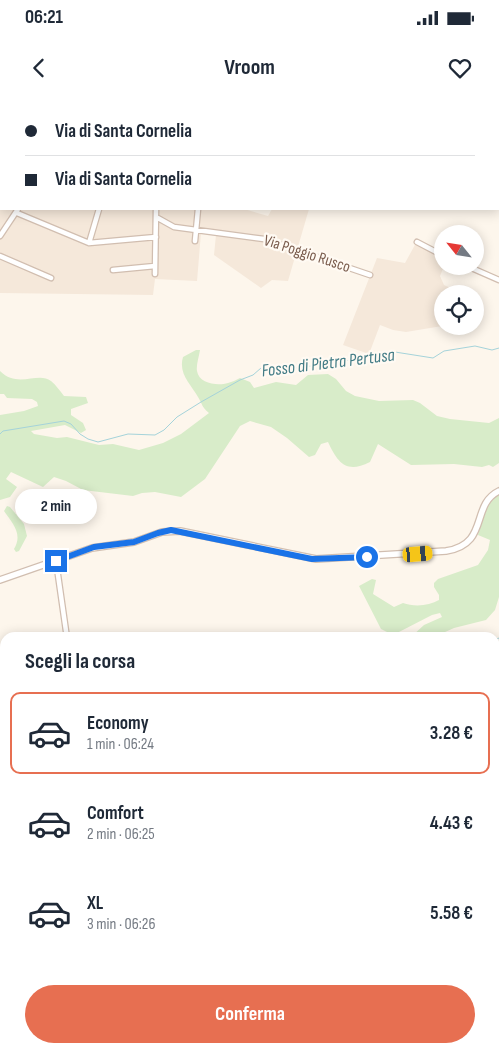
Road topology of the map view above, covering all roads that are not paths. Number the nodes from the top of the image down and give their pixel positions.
1 (421, 100) edge
2 (451, 100) edge
3 (99, 210) edge
4 (156, 210) edge
5 (198, 210) edge
6 (18, 211) edge
7 (156, 217) junction
8 (197, 230) junction
9 (0, 236) edge
10 (156, 237) junction
11 (195, 241) dead end
12 (417, 242) dead end
13 (89, 243) junction
14 (434, 251) edge
15 (0, 256) edge
16 (155, 266) junction
17 (113, 270) dead end
18 (484, 273) edge
19 (155, 274) dead end
20 (370, 275) dead end
21 (51, 278) dead end
22 (499, 280) edge
23 (499, 491) edge
24 (56, 561) junction
25 (0, 580) edge
26 (66, 632) edge

1 - 2 street
3 - 13 street
4 - 7 street
5 - 8 street
6 - 9 street
6 - 13 street
7 - 8 street, Via Poggio Rusco
7 - 10 street
8 - 11 street
8 - 20 street, Via Poggio Rusco
10 - 13 street
10 - 16 street
12 - 14 street
15 - 21 street
16 - 17 street
16 - 19 street
18 - 22 street
23 - 24 street
24 - 25 street
24 - 26 street

